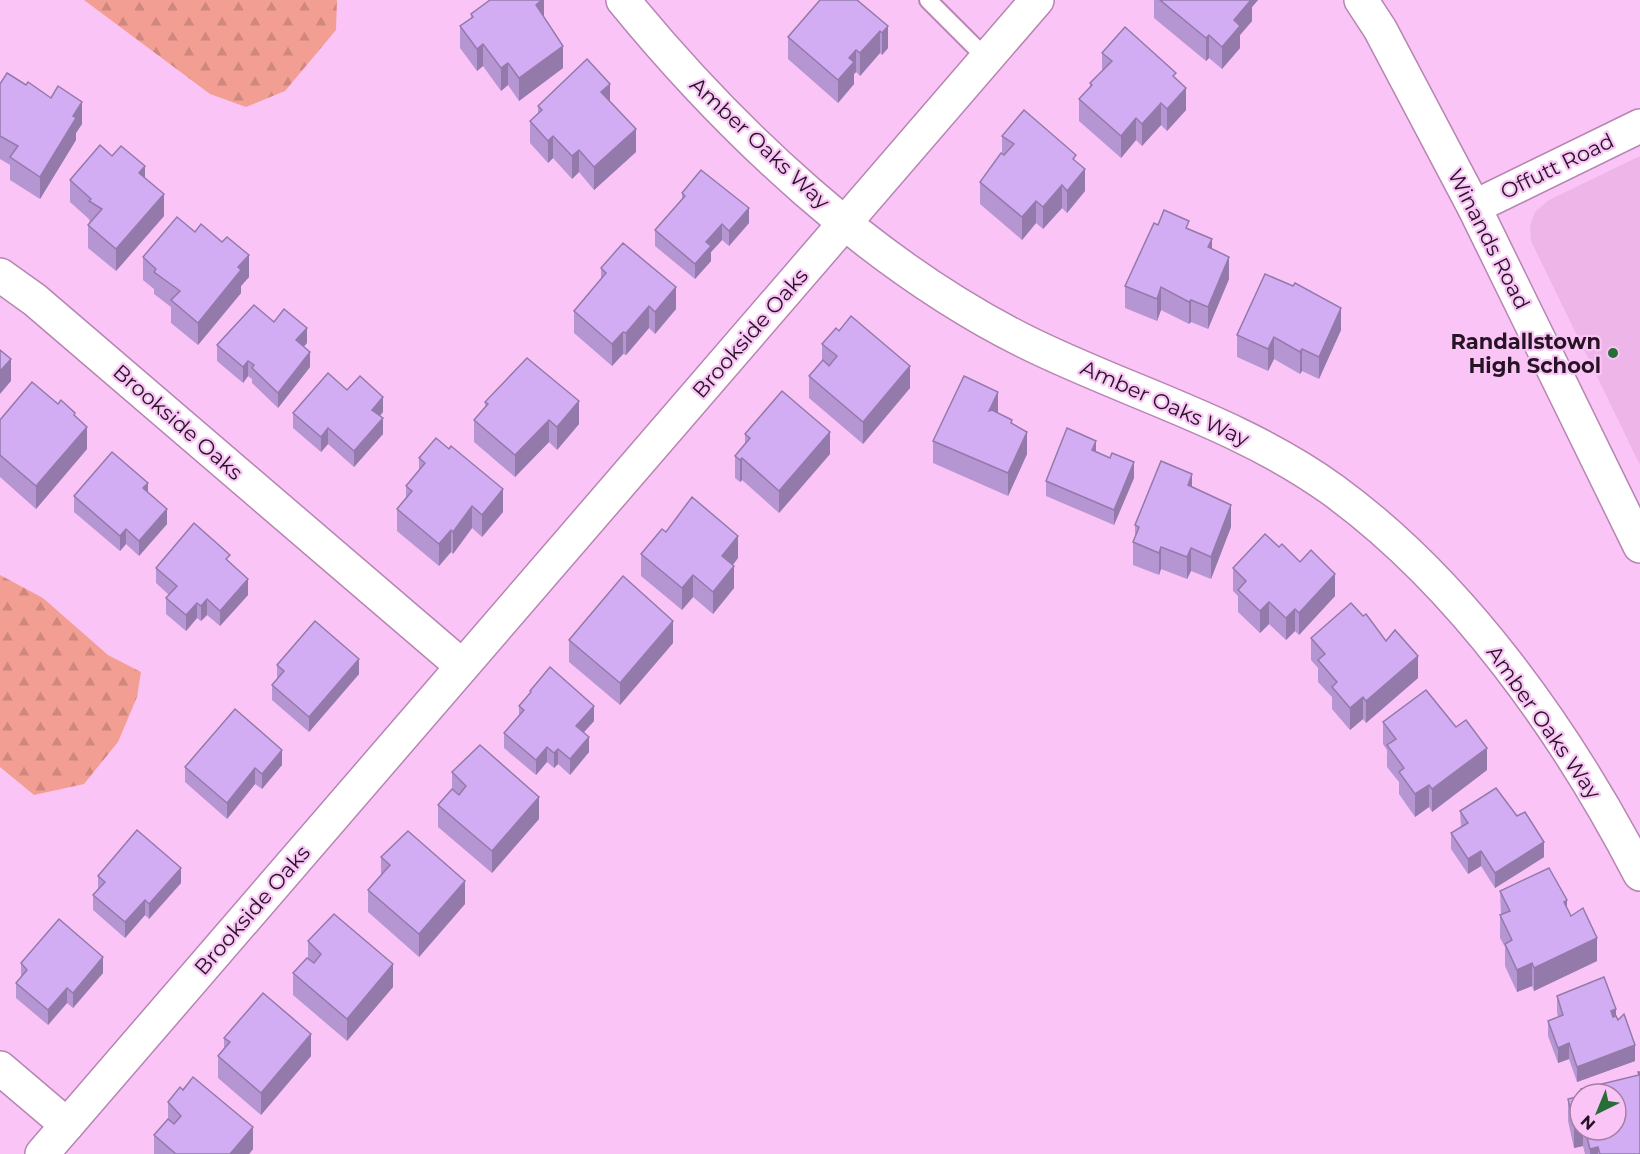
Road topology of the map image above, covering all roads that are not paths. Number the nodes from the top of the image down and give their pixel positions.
1 (623, 0) edge
2 (928, 0) edge
3 (1037, 0) edge
4 (1361, 0) edge
5 (986, 58) junction
6 (1640, 126) edge
7 (1474, 207) junction
8 (845, 222) junction
9 (0, 275) edge
10 (1640, 546) edge
11 (462, 666) junction
12 (1640, 874) edge
13 (0, 1068) edge
14 (67, 1125) junction
15 (42, 1154) edge

1 - 8 street, Amber Oaks Way
2 - 5 lane
3 - 5 street, Brookside Oaks
4 - 7 street, Winands Road
5 - 8 street, Brookside Oaks
6 - 7 street, Offutt Road
7 - 10 street, Winands Road
8 - 11 street, Brookside Oaks
8 - 12 street, Amber Oaks Way
9 - 11 street, Brookside Oaks
11 - 14 street, Brookside Oaks
13 - 14 street
14 - 15 street, Brookside Oaks

